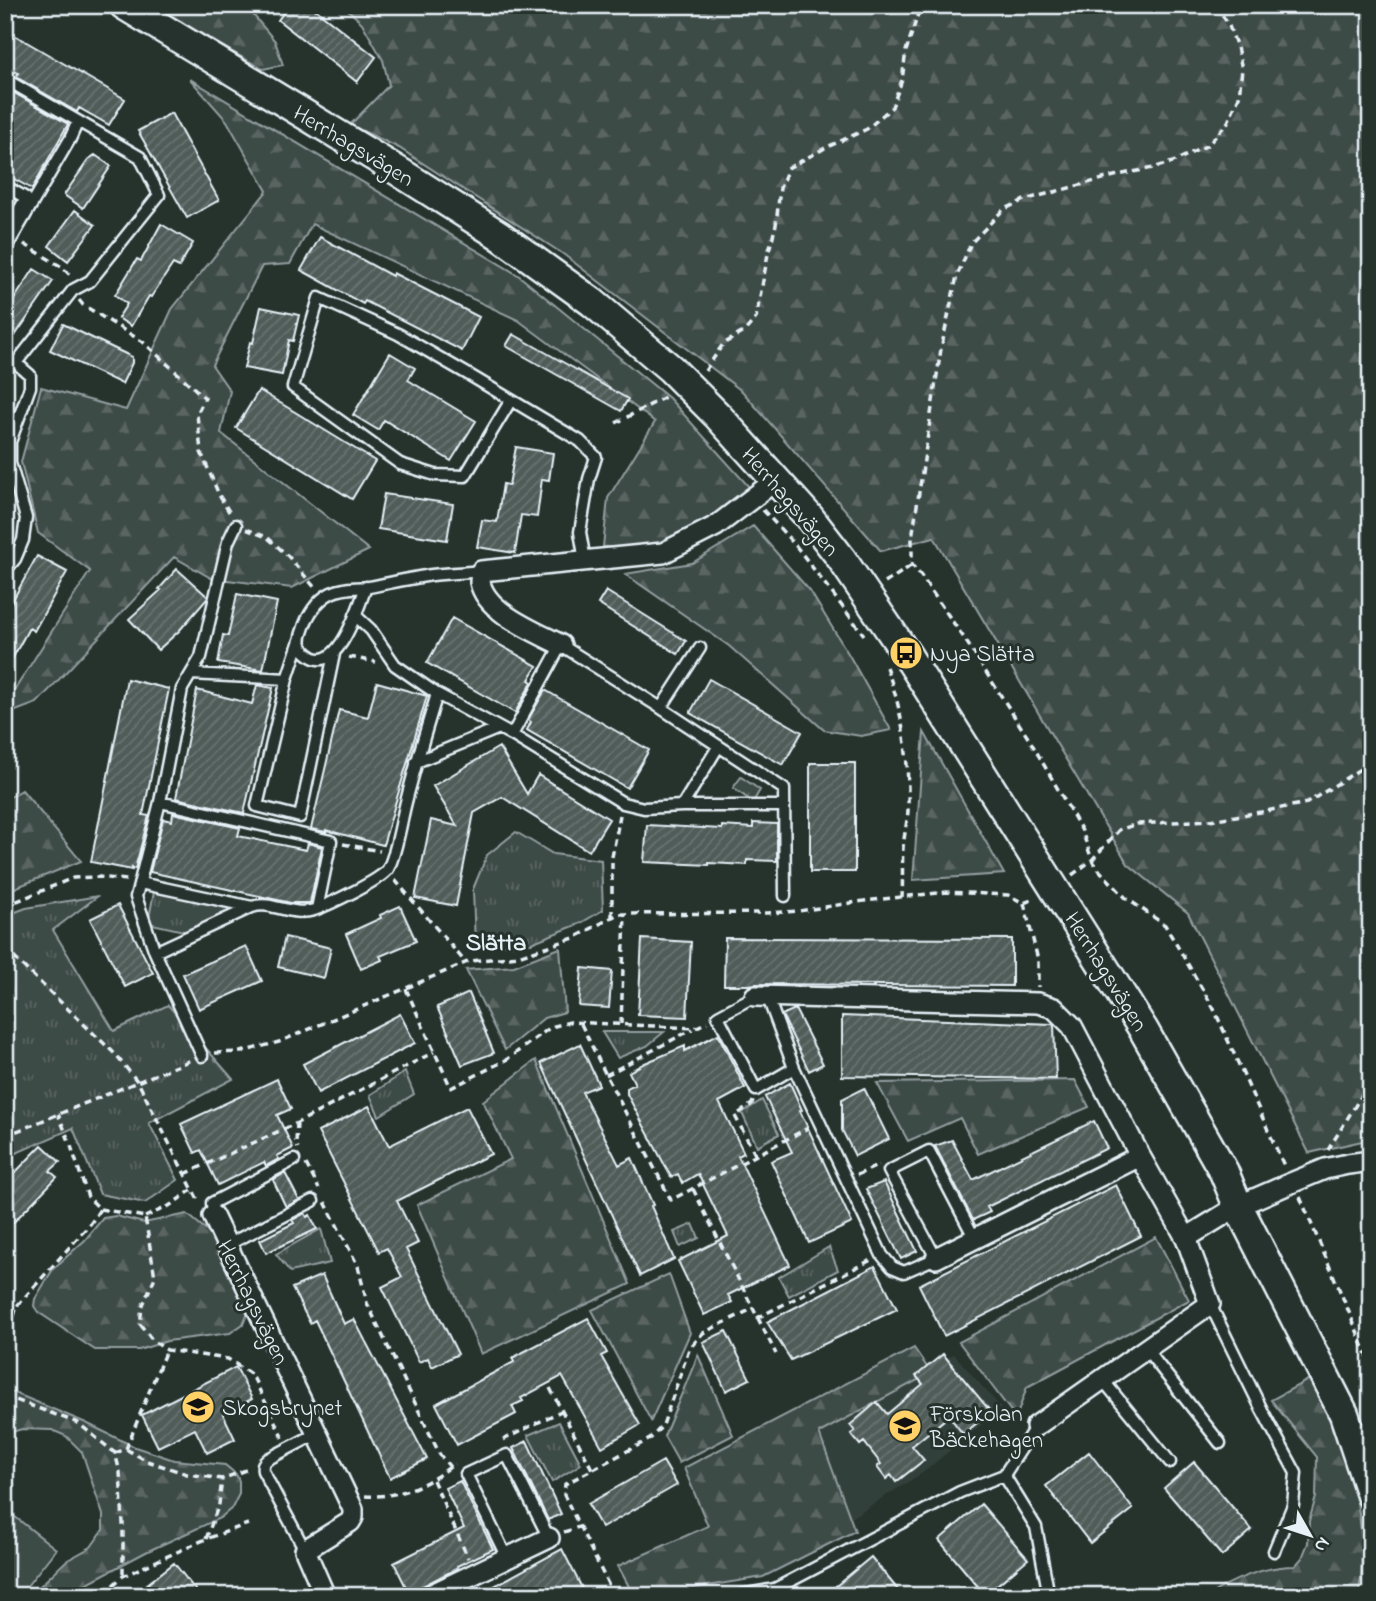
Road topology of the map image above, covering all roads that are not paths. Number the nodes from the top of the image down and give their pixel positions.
1 (124, 5) edge
2 (5, 79) edge
3 (78, 121) junction
4 (5, 186) edge
5 (5, 233) edge
6 (5, 250) edge
7 (5, 357) edge
8 (16, 363) junction
9 (511, 400) junction
10 (776, 480) junction
11 (236, 525) road end
12 (585, 561) junction
13 (5, 571) edge
14 (481, 572) junction
15 (366, 587) junction
16 (355, 615) junction
17 (300, 640) junction
18 (561, 645) junction
19 (700, 648) dead end
20 (334, 654) junction
21 (191, 674) junction
22 (287, 679) junction
23 (437, 694) junction
24 (661, 708) junction
25 (499, 728) junction
26 (512, 735) junction
27 (718, 747) junction
28 (416, 762) junction
29 (160, 802) junction
30 (682, 806) junction
31 (784, 806) junction
32 (140, 883) junction
33 (785, 896) dead end
34 (251, 907) junction
35 (317, 909) junction
36 (155, 953) junction
37 (762, 997) junction
38 (202, 1056) road end
39 (794, 1068) junction
40 (1140, 1156) junction
41 (294, 1160) dead end
42 (1371, 1161) edge
43 (313, 1201) dead end
44 (1238, 1206) junction
45 (213, 1216) joint
46 (1186, 1238) junction
47 (975, 1239) junction
48 (227, 1245) junction
49 (936, 1258) junction
50 (1210, 1304) junction
51 (1146, 1349) junction
52 (1102, 1379) junction
53 (1035, 1426) joint
54 (316, 1434) junction
55 (1220, 1443) dead end
56 (1170, 1462) dead end
57 (1004, 1475) junction
58 (1371, 1495) edge
59 (549, 1538) joint
60 (305, 1550) junction
61 (1274, 1551) dead end
62 (507, 1558) junction
63 (776, 1593) edge
64 (325, 1596) edge
65 (428, 1596) edge
66 (735, 1596) edge
67 (1049, 1596) edge

1 - 10 street, Herrhagsvägen
2 - 3 lane
3 - 6 lane
3 - 8 lane
4 - 5 lane
7 - 8 lane
8 - 13 lane
9 - 9 lane
9 - 12 lane
10 - 12 street
10 - 44 street, Herrhagsvägen
11 - 21 lane
12 - 14 street
14 - 15 lane
14 - 18 street
15 - 16 lane
15 - 17 lane
16 - 20 lane
16 - 23 lane
17 - 20 lane
17 - 22 lane
18 - 24 lane
18 - 26 lane
19 - 24 lane
20 - 22 lane
21 - 22 lane
21 - 29 lane
23 - 25 lane
23 - 28 lane
24 - 27 lane
25 - 26 lane
25 - 28 lane
26 - 30 lane
27 - 30 lane
27 - 31 lane
28 - 35 lane
29 - 32 lane
29 - 35 lane
30 - 31 lane
31 - 33 lane
32 - 34 lane
32 - 36 lane
34 - 35 lane
34 - 36 lane
36 - 38 lane
37 - 39 lane
37 - 39 lane
37 - 40 street
39 - 49 lane
40 - 46 street
40 - 47 street
41 - 45 lane
42 - 44 street
43 - 48 lane
44 - 46 street
44 - 58 street, Herrhagsvägen
45 - 48 street, Herrhagsvägen
46 - 50 street
47 - 49 street
47 - 49 lane
48 - 54 street, Herrhagsvägen
50 - 51 street
50 - 61 lane
51 - 52 street
51 - 55 lane
52 - 53 street
52 - 56 lane
53 - 57 lane
54 - 60 street, Herrhagsvägen
54 - 60 lane
57 - 63 lane
57 - 67 lane
59 - 62 street
59 - 62 lane
60 - 64 street
62 - 65 street
63 - 66 lane

